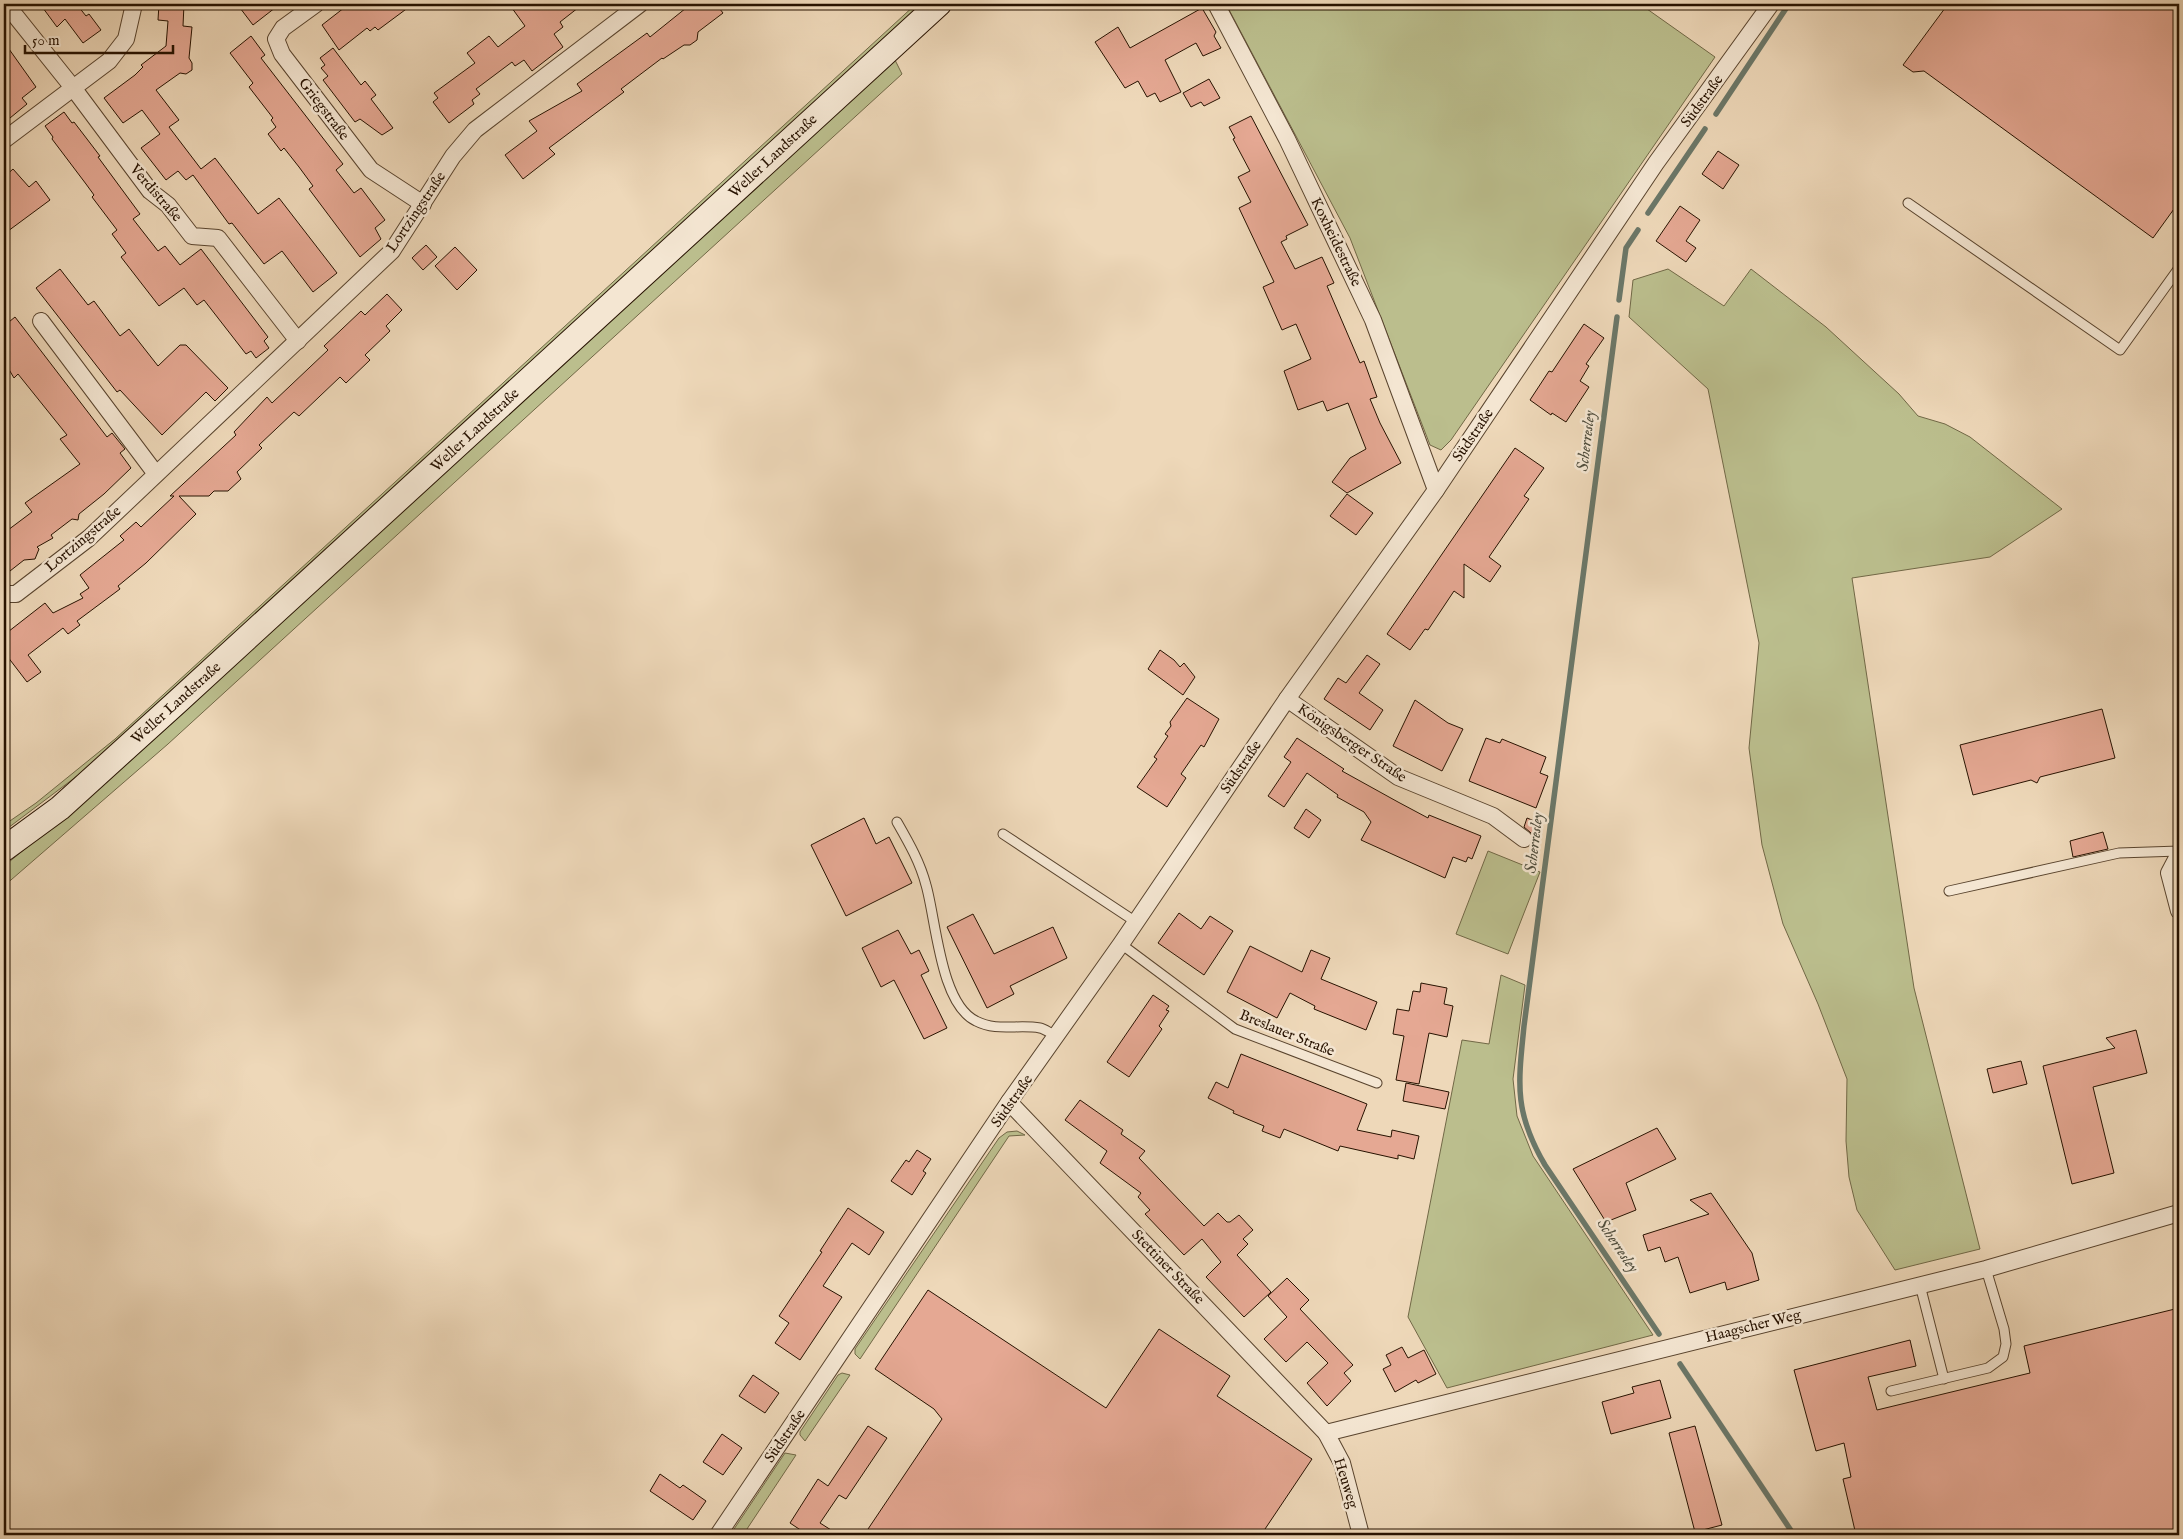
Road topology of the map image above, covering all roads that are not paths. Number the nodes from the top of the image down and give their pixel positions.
1 (6, 4) edge
2 (134, 4) edge
3 (316, 4) edge
4 (640, 4) edge
5 (939, 4) edge
6 (1216, 4) edge
7 (1771, 4) edge
8 (74, 89) junction
9 (4, 140) edge
10 (1908, 203) dead end
11 (423, 204) junction
12 (2179, 268) edge
13 (40, 321) dead end
14 (298, 341) junction
15 (156, 474) junction
16 (1436, 490) junction
17 (4, 594) edge
18 (1287, 699) junction
19 (897, 822) dead end
20 (1003, 834) dead end
21 (1524, 839) dead end
22 (4, 849) edge
23 (2179, 852) edge
24 (1950, 891) dead end
25 (2179, 911) edge
26 (1136, 922) junction
27 (1121, 944) junction
28 (1057, 1036) junction
29 (1377, 1083) dead end
30 (1009, 1102) junction
31 (2179, 1213) edge
32 (1986, 1269) junction
33 (1920, 1285) junction
34 (1944, 1379) junction
35 (1891, 1391) dead end
36 (1326, 1433) junction
37 (718, 1535) edge
38 (1361, 1535) edge

1 - 8 street, Verdistraße
2 - 8 street
3 - 11 street, Griegstraße
4 - 11 street, Lortzingstraße
5 - 22 main road, Weller Landstraße
6 - 16 street, Koxheidestraße
7 - 16 street, Südstraße
8 - 9 street
8 - 14 street, Verdistraße
10 - 12 lane
11 - 14 street, Lortzingstraße
13 - 15 street
14 - 15 street, Lortzingstraße
15 - 17 street, Lortzingstraße
16 - 18 street, Südstraße
18 - 21 street, Königsberger Straße
18 - 26 street, Südstraße
19 - 28 lane
20 - 26 lane
23 - 24 lane
23 - 25 street
26 - 27 street, Südstraße
27 - 28 street, Südstraße
27 - 29 lane, Breslauer Straße
28 - 30 street, Südstraße
30 - 36 street, Stettiner Straße
30 - 37 street, Südstraße
31 - 32 street, Haagscher Weg
32 - 33 street, Haagscher Weg
32 - 34 lane
33 - 34 lane
33 - 36 street, Haagscher Weg
34 - 35 lane
36 - 38 street, Heuweg

